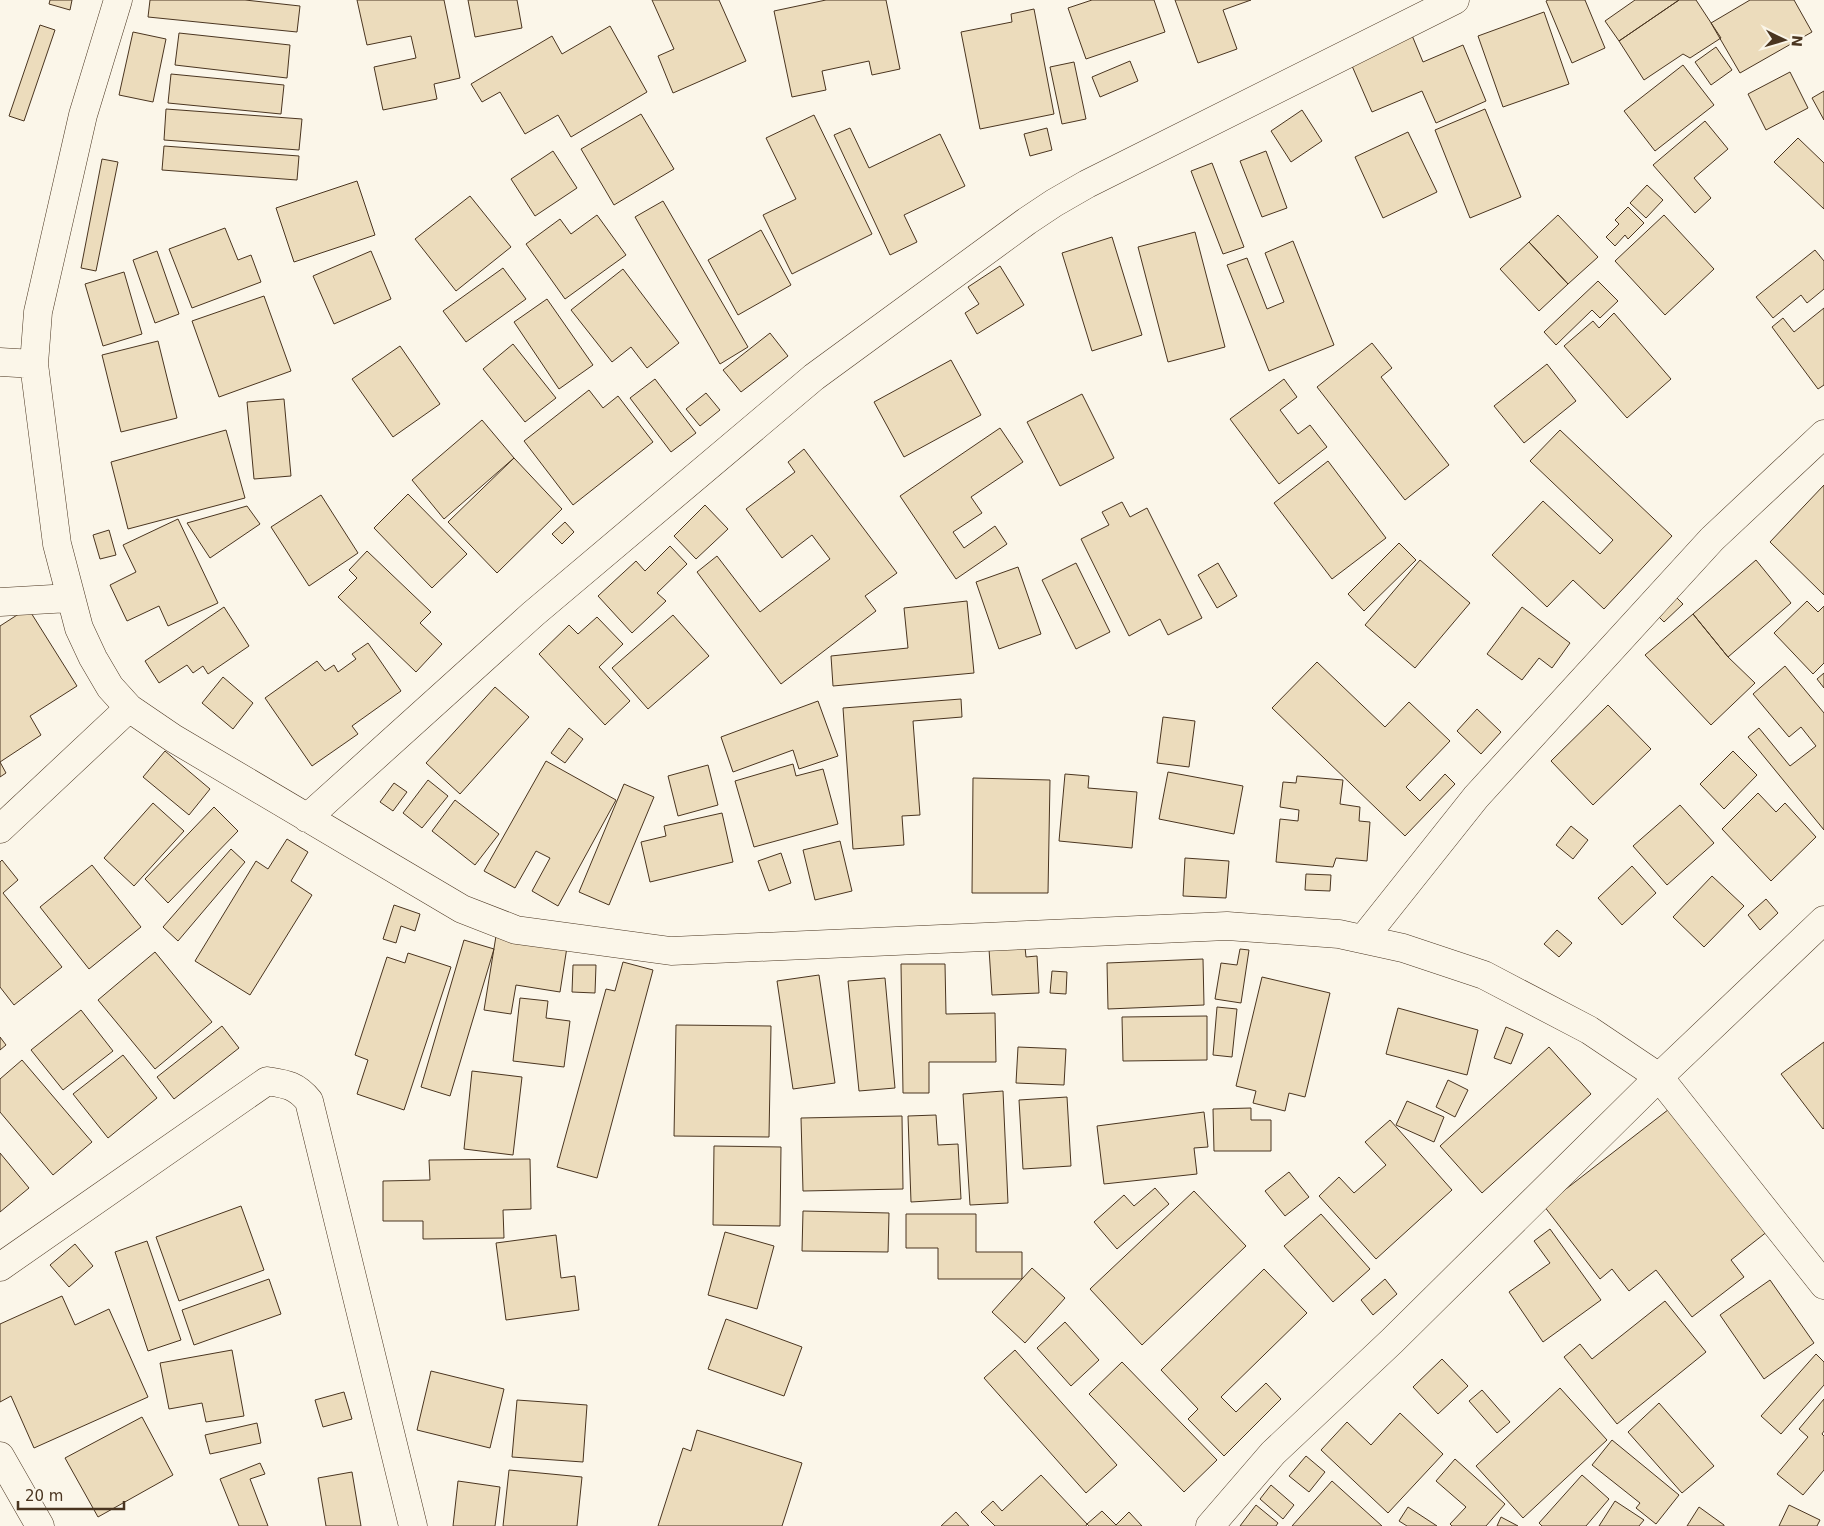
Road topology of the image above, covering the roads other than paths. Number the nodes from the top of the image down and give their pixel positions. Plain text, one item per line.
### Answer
1 (118, 0) edge
2 (1456, 0) edge
3 (0, 362) edge
4 (34, 364) junction
5 (1824, 434) edge
6 (70, 598) junction
7 (0, 602) edge
8 (129, 708) junction
9 (307, 818) junction
10 (0, 829) edge
11 (1824, 920) edge
12 (1363, 939) junction
13 (1659, 1078) junction
14 (0, 1267) edge
15 (1824, 1285) edge
16 (0, 1456) edge
17 (40, 1526) edge
18 (413, 1526) edge
19 (1210, 1526) edge

1 - 4 street
2 - 9 street
3 - 4 street
4 - 6 street
5 - 12 street
6 - 7 street
6 - 8 street
8 - 9 street
8 - 10 street
9 - 12 street
11 - 13 street
12 - 13 street
13 - 15 street
13 - 19 street
14 - 18 street
16 - 17 street

